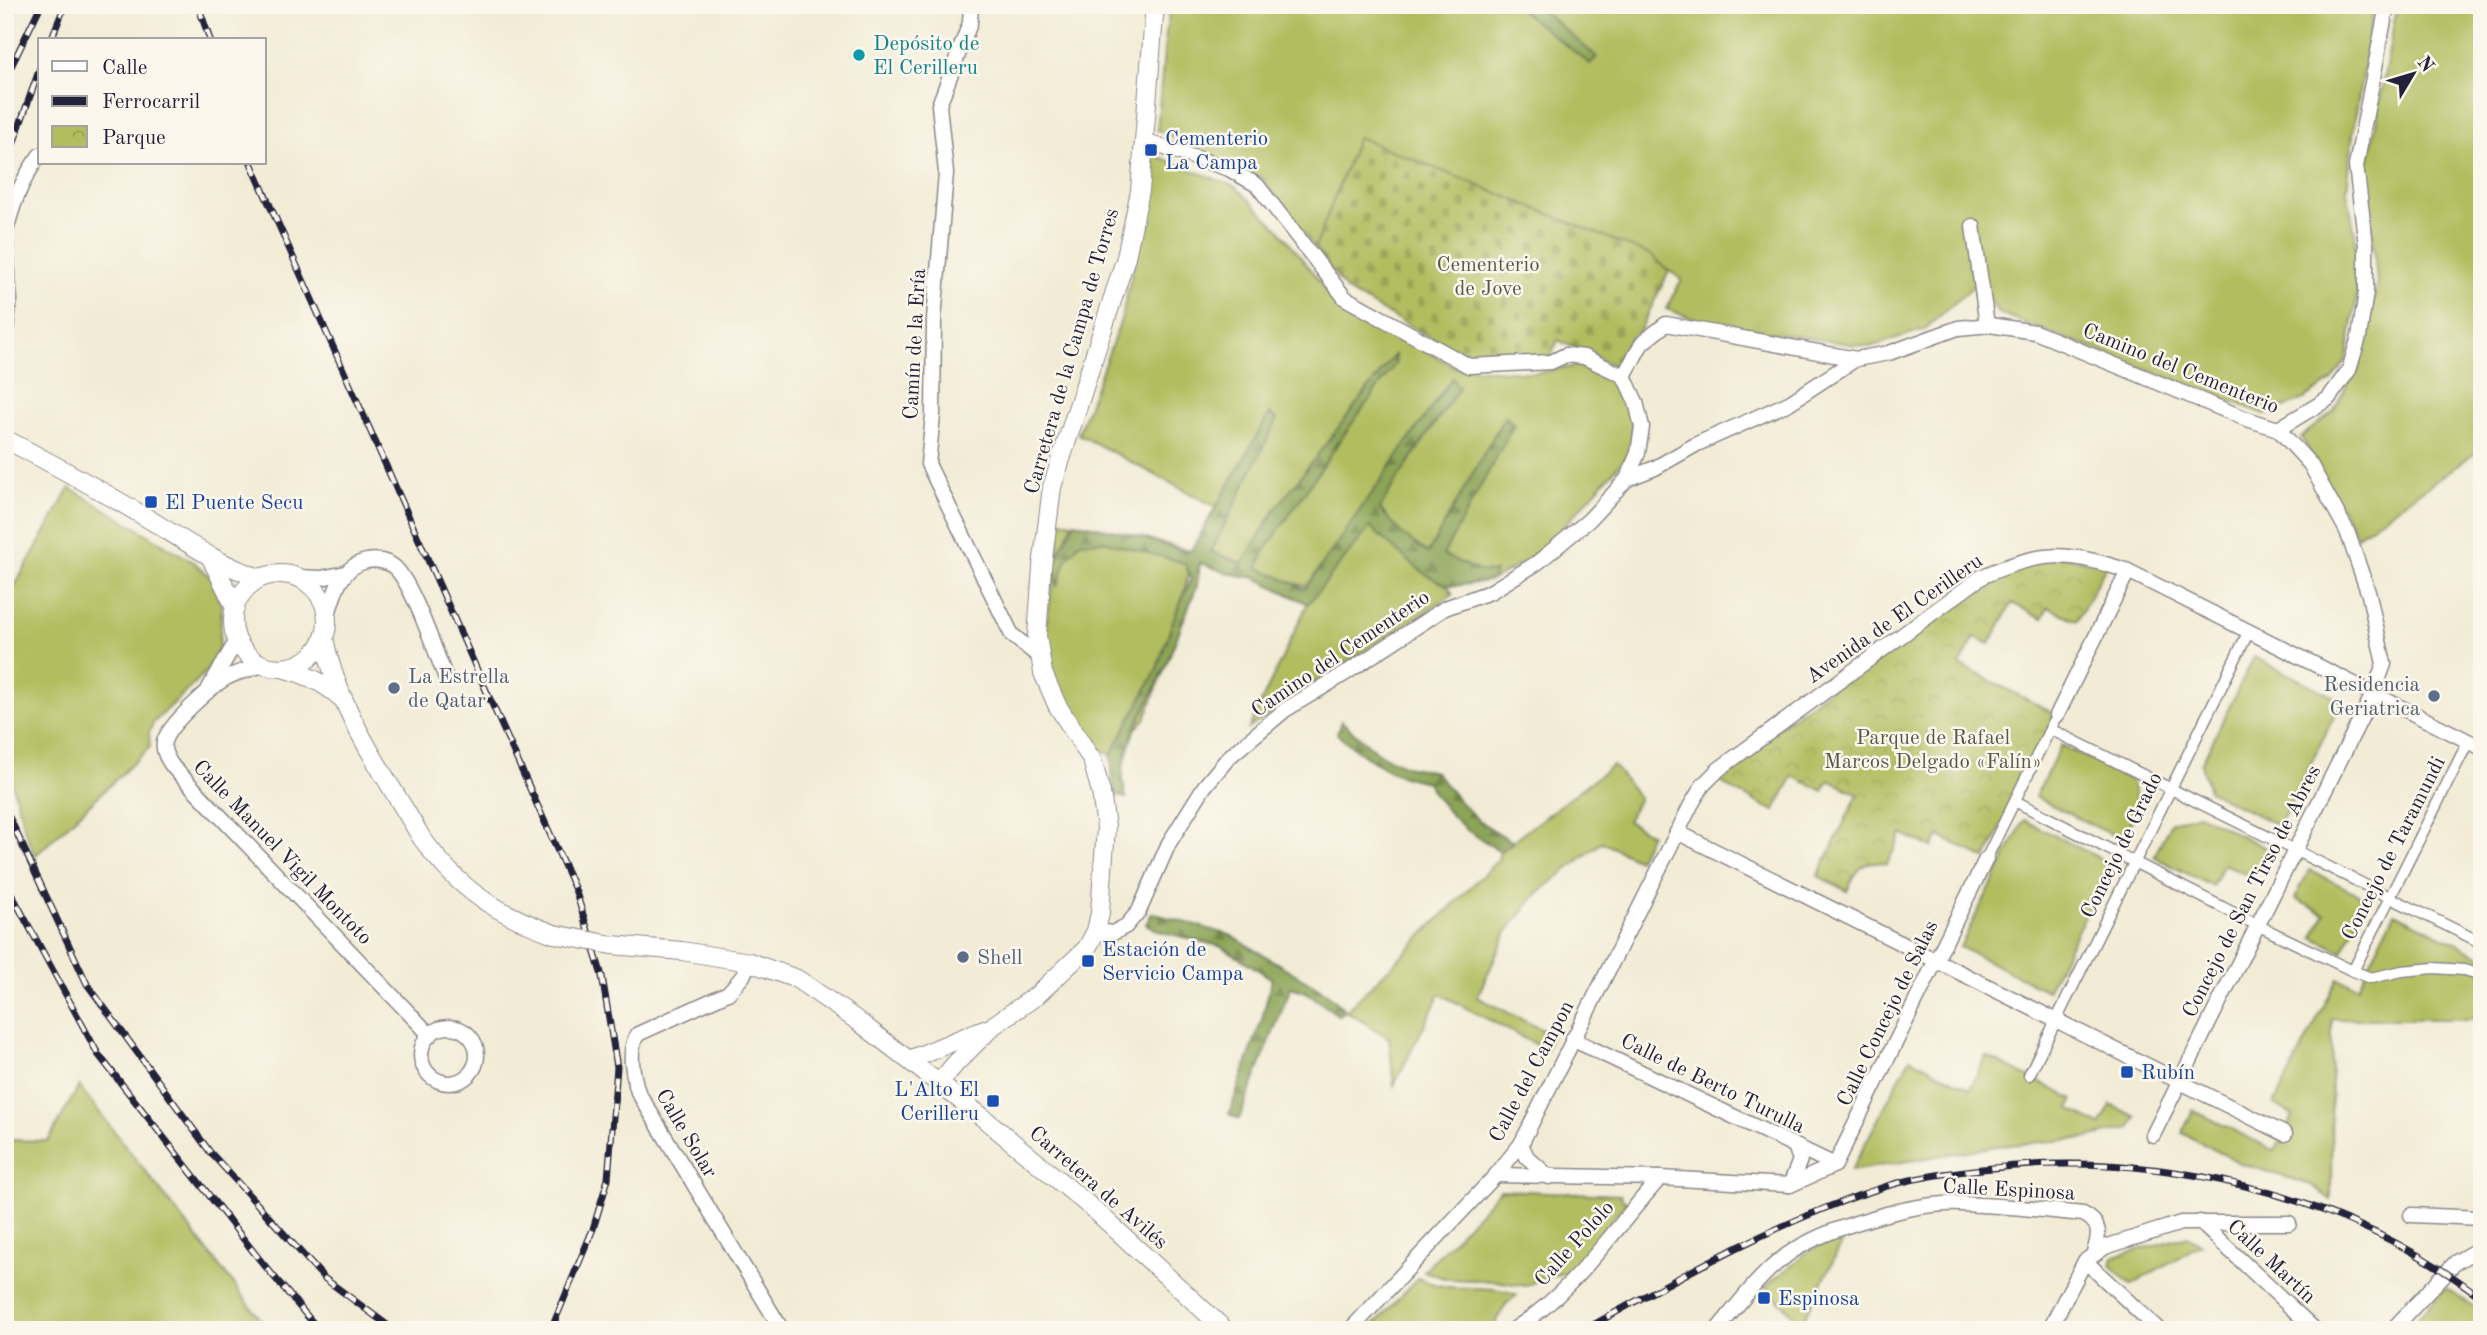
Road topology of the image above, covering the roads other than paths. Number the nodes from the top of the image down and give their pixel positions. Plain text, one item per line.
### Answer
1 (971, 5) edge
2 (1156, 5) edge
3 (2387, 5) edge
4 (1144, 141) junction
5 (38, 158) edge
6 (1973, 226) dead end
7 (5, 234) edge
8 (1987, 325) junction
9 (5, 337) edge
10 (1856, 359) junction
11 (1624, 376) junction
12 (2278, 429) junction
13 (5, 439) edge
14 (1627, 479) junction
15 (211, 558) junction
16 (2128, 571) junction
17 (346, 573) junction
18 (296, 577) junction
19 (260, 578) junction
20 (234, 605) junction
21 (327, 619) junction
22 (2248, 632) junction
23 (324, 638) junction
24 (237, 640) junction
25 (1041, 657) junction
26 (2384, 664) joint
27 (263, 665) junction
28 (281, 668) junction
29 (446, 678) dead end
30 (208, 691) junction
31 (2373, 694) junction
32 (342, 699) junction
33 (2057, 715) joint
34 (2050, 729) junction
35 (2475, 745) edge
36 (2171, 789) junction
37 (2015, 801) junction
38 (1677, 832) junction
39 (2295, 850) junction
40 (1986, 859) joint
41 (2135, 863) junction
42 (2390, 898) junction
43 (2258, 925) junction
44 (1096, 931) junction
45 (2481, 944) edge
46 (1936, 960) junction
47 (749, 962) junction
48 (2353, 971) junction
49 (2482, 975) edge
50 (2056, 1021) junction
51 (994, 1025) junction
52 (430, 1035) dead end
53 (1573, 1039) junction
54 (909, 1060) junction
55 (2029, 1075) dead end
56 (2179, 1082) junction
57 (939, 1083) junction
58 (2285, 1134) dead end
59 (2152, 1135) dead end
60 (1521, 1144) junction
61 (1795, 1146) junction
62 (1835, 1165) junction
63 (1496, 1175) junction
64 (1549, 1177) junction
65 (1660, 1178) junction
66 (1790, 1185) junction
67 (2411, 1215) dead end
68 (2482, 1218) edge
69 (2200, 1222) junction
70 (2289, 1223) dead end
71 (2482, 1247) edge
72 (2090, 1256) junction
73 (782, 1330) edge
74 (1225, 1330) edge
75 (1350, 1330) edge
76 (1513, 1330) edge
77 (1717, 1330) edge
78 (2049, 1330) edge
79 (2159, 1330) edge
80 (2315, 1330) edge
81 (2392, 1330) edge

1 - 25 street, Camín de la Ería
2 - 4 street, Carretera de la Campa de Torres
3 - 12 street
4 - 11 street
4 - 25 street, Carretera de la Campa de Torres
5 - 7 street
6 - 8 street
7 - 9 street
8 - 10 street, Camino del Cementerio
8 - 12 street, Camino del Cementerio
10 - 11 street, Camino del Cementerio
10 - 14 street, Camino del Cementerio
11 - 14 street, Camino del Cementerio
12 - 26 street, Camino del Cementerio
13 - 15 street
14 - 44 street, Camino del Cementerio
15 - 19 street
15 - 20 street
16 - 22 street, Avenida de El Cerilleru
16 - 33 street, Calle Concejo de Salas
16 - 38 street, Avenida de El Cerilleru
17 - 18 street
17 - 21 street
17 - 29 street
18 - 19 street
18 - 21 street
19 - 20 street
20 - 24 street
21 - 23 street
22 - 31 street, Avenida de El Cerilleru
22 - 36 street, Concejo de Grado
23 - 28 street
23 - 32 street
24 - 27 street
24 - 30 street, Calle Manuel Vigil Montoto
25 - 44 street, Carretera de la Campa de Torres
26 - 31 street, Concejo de San Tirso de Abres
27 - 28 street
27 - 30 street, Calle Manuel Vigil Montoto
28 - 32 street
30 - 52 street, Calle Manuel Vigil Montoto
31 - 35 street, Avenida de El Cerilleru
31 - 39 street, Concejo de San Tirso de Abres
32 - 47 street, Carretera de Avilés, bridge
33 - 34 street, Calle Concejo de Salas
34 - 36 street
34 - 37 street, Calle Concejo de Salas
35 - 42 street, Concejo de Taramundi
36 - 39 street
36 - 41 street, Concejo de Grado
37 - 40 street, Calle Concejo de Salas
37 - 41 street
38 - 46 street
38 - 53 street, Calle del Campon
39 - 42 street
39 - 43 street, Concejo de San Tirso de Abres
40 - 46 street, Calle Concejo de Salas
41 - 43 street
41 - 50 street, Concejo de Grado
42 - 45 street
42 - 48 street, Concejo de Taramundi
43 - 48 street
43 - 56 street, Concejo de San Tirso de Abres
44 - 51 street, Carretera de la Campa de Torres
46 - 50 street
46 - 62 street, Calle Concejo de Salas
47 - 54 street, Carretera de Avilés
47 - 73 street, Calle Solar
48 - 49 street
50 - 55 street, Concejo de Grado
50 - 56 street
51 - 54 street, Carretera de la Campa de Torres
51 - 57 street, Carretera de la Campa de Torres
53 - 60 street, Calle del Campon
53 - 61 street, Calle de Berto Turulla
54 - 57 street, Carretera de Avilés
56 - 58 street
56 - 59 street, Concejo de San Tirso de Abres
57 - 74 street, Carretera de Avilés
60 - 63 street, Calle del Campon
60 - 64 street
61 - 62 street, Calle de Berto Turulla
61 - 66 street
62 - 66 street
63 - 64 street
63 - 75 street, Calle del Campon
64 - 65 street
65 - 66 street
65 - 76 street, Calle Pololo
67 - 68 street
69 - 70 street
69 - 72 street
69 - 80 street, Calle Martín
71 - 81 street
72 - 77 street, Calle Espinosa
72 - 78 street
72 - 79 street

